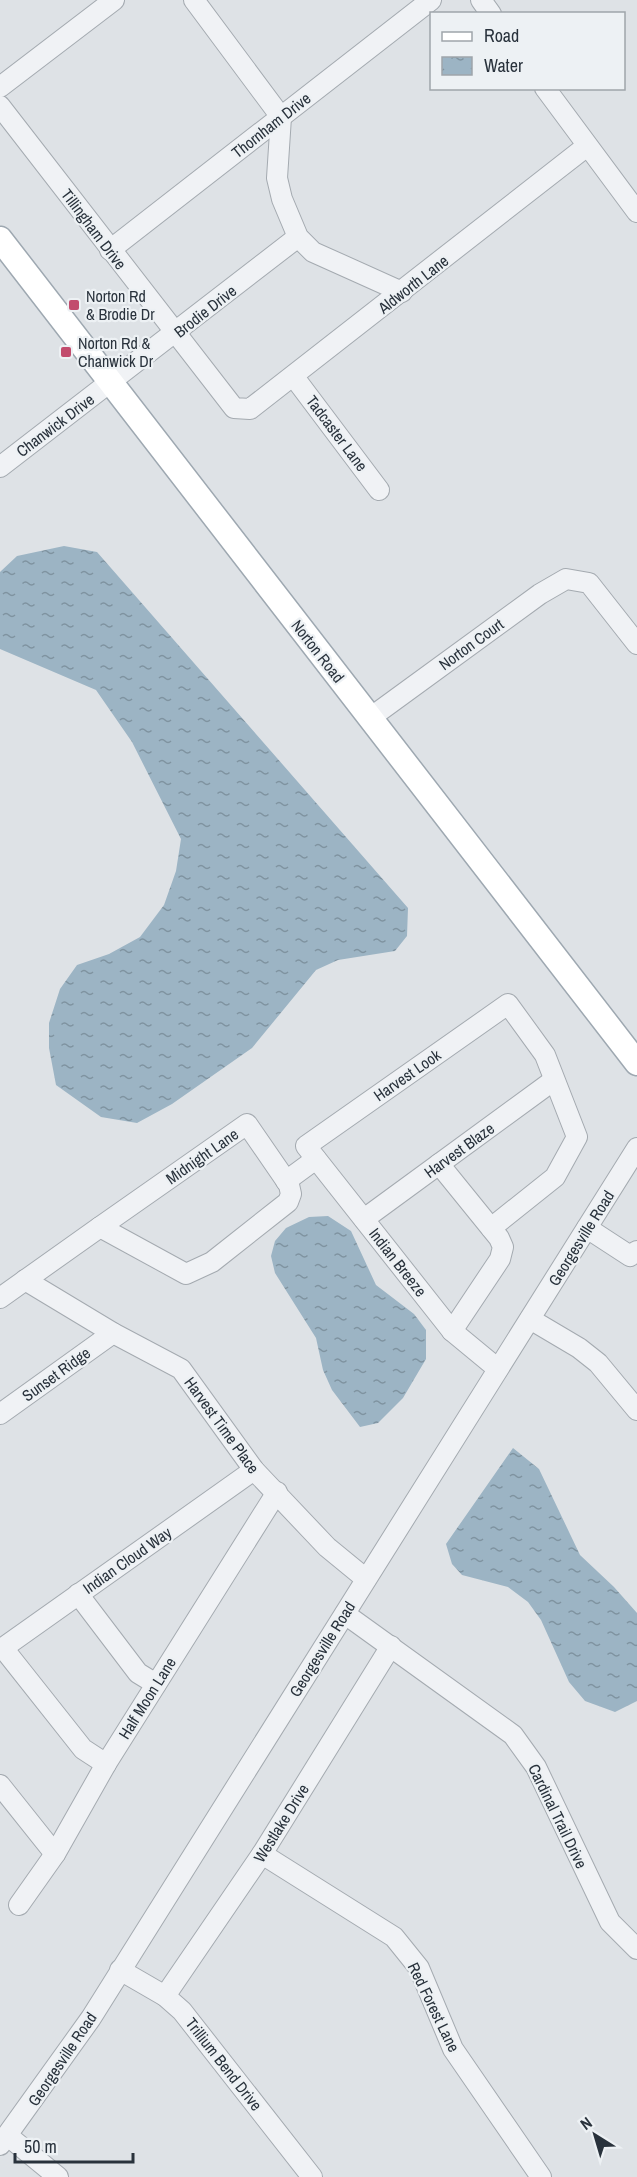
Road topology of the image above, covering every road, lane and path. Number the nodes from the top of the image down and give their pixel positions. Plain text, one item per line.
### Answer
1 (114, 0) edge
2 (194, 0) edge
3 (431, 0) edge
4 (0, 87) edge
5 (546, 90) edge
6 (0, 106) edge
7 (281, 117) junction
8 (587, 146) junction
9 (637, 212) edge
10 (298, 237) junction
11 (0, 239) edge
12 (110, 250) junction
13 (402, 292) junction
14 (175, 334) junction
15 (294, 376) junction
16 (111, 383) junction
17 (234, 408) joint
18 (0, 467) edge
19 (379, 490) dead end
20 (637, 644) edge
21 (370, 718) junction
22 (637, 1063) edge
23 (554, 1080) junction
24 (637, 1148) edge
25 (311, 1153) junction
26 (439, 1164) junction
27 (286, 1181) junction
28 (364, 1219) junction
29 (100, 1227) junction
30 (491, 1228) junction
31 (587, 1228) junction
32 (635, 1257) edge
33 (26, 1280) junction
34 (0, 1298) edge
35 (530, 1319) junction
36 (452, 1331) junction
37 (113, 1333) junction
38 (498, 1369) junction
39 (637, 1410) edge
40 (0, 1414) edge
41 (254, 1470) junction
42 (277, 1492) junction
43 (366, 1579) junction
44 (78, 1594) junction
45 (345, 1614) junction
46 (391, 1646) junction
47 (2, 1649) edge
48 (156, 1684) junction
49 (106, 1764) junction
50 (0, 1785) edge
51 (55, 1854) junction
52 (262, 1854) junction
53 (19, 1905) dead end
54 (637, 1949) edge
55 (120, 1970) junction
56 (165, 1996) junction
57 (4, 2141) edge
58 (58, 2177) edge
59 (312, 2177) edge
60 (541, 2177) edge

1 - 4 street
2 - 7 street
3 - 7 street, Thornham Drive
5 - 8 street
6 - 12 street, Tillingham Drive
7 - 10 street
7 - 12 street, Thornham Drive
8 - 9 street
8 - 13 street, Aldworth Lane
10 - 13 street
10 - 14 street, Brodie Drive
11 - 16 main road, Norton Road
12 - 14 street, Tillingham Drive
13 - 15 street, Aldworth Lane
14 - 16 street, Brodie Drive
14 - 17 street, Tillingham Drive
15 - 17 street, Aldworth Lane
15 - 19 street, Tadcaster Lane
16 - 18 street, Chanwick Drive
16 - 21 main road, Norton Road
20 - 21 street, Norton Court
21 - 22 main road, Norton Road
23 - 25 street, Harvest Look
23 - 26 street, Harvest Blaze
23 - 30 street
24 - 31 street, Georgesville Road
25 - 27 street
25 - 28 street, Indian Breeze
26 - 28 street, Harvest Blaze
26 - 30 street
27 - 29 street
27 - 29 street, Midnight Lane
28 - 36 street, Indian Breeze
29 - 33 street, Midnight Lane
30 - 36 street
31 - 32 street
31 - 35 street, Georgesville Road
33 - 34 street, Midnight Lane
33 - 37 street, Harvest Time Place
35 - 38 street, Georgesville Road
35 - 39 street
36 - 38 street, Indian Breeze
37 - 40 street, Sunset Ridge
37 - 41 street, Harvest Time Place
38 - 43 street, Georgesville Road
41 - 42 street, Harvest Time Place
41 - 44 street, Indian Cloud Way
42 - 43 street, Harvest Time Place
42 - 48 street, Half Moon Lane
43 - 45 street, Georgesville Road
44 - 47 street, Indian Cloud Way
44 - 48 street
45 - 46 street, Cardinal Trail Drive
45 - 55 street, Georgesville Road
46 - 52 street, Westlake Drive
46 - 54 street, Cardinal Trail Drive
47 - 49 street
48 - 49 street, Half Moon Lane
49 - 51 street, Half Moon Lane
50 - 51 street
51 - 53 street, Half Moon Lane
52 - 56 street, Westlake Drive
52 - 60 street, Red Forest Lane
55 - 56 street, Trillium Bend Drive
55 - 57 street, Georgesville Road
56 - 59 street, Trillium Bend Drive
57 - 58 street

